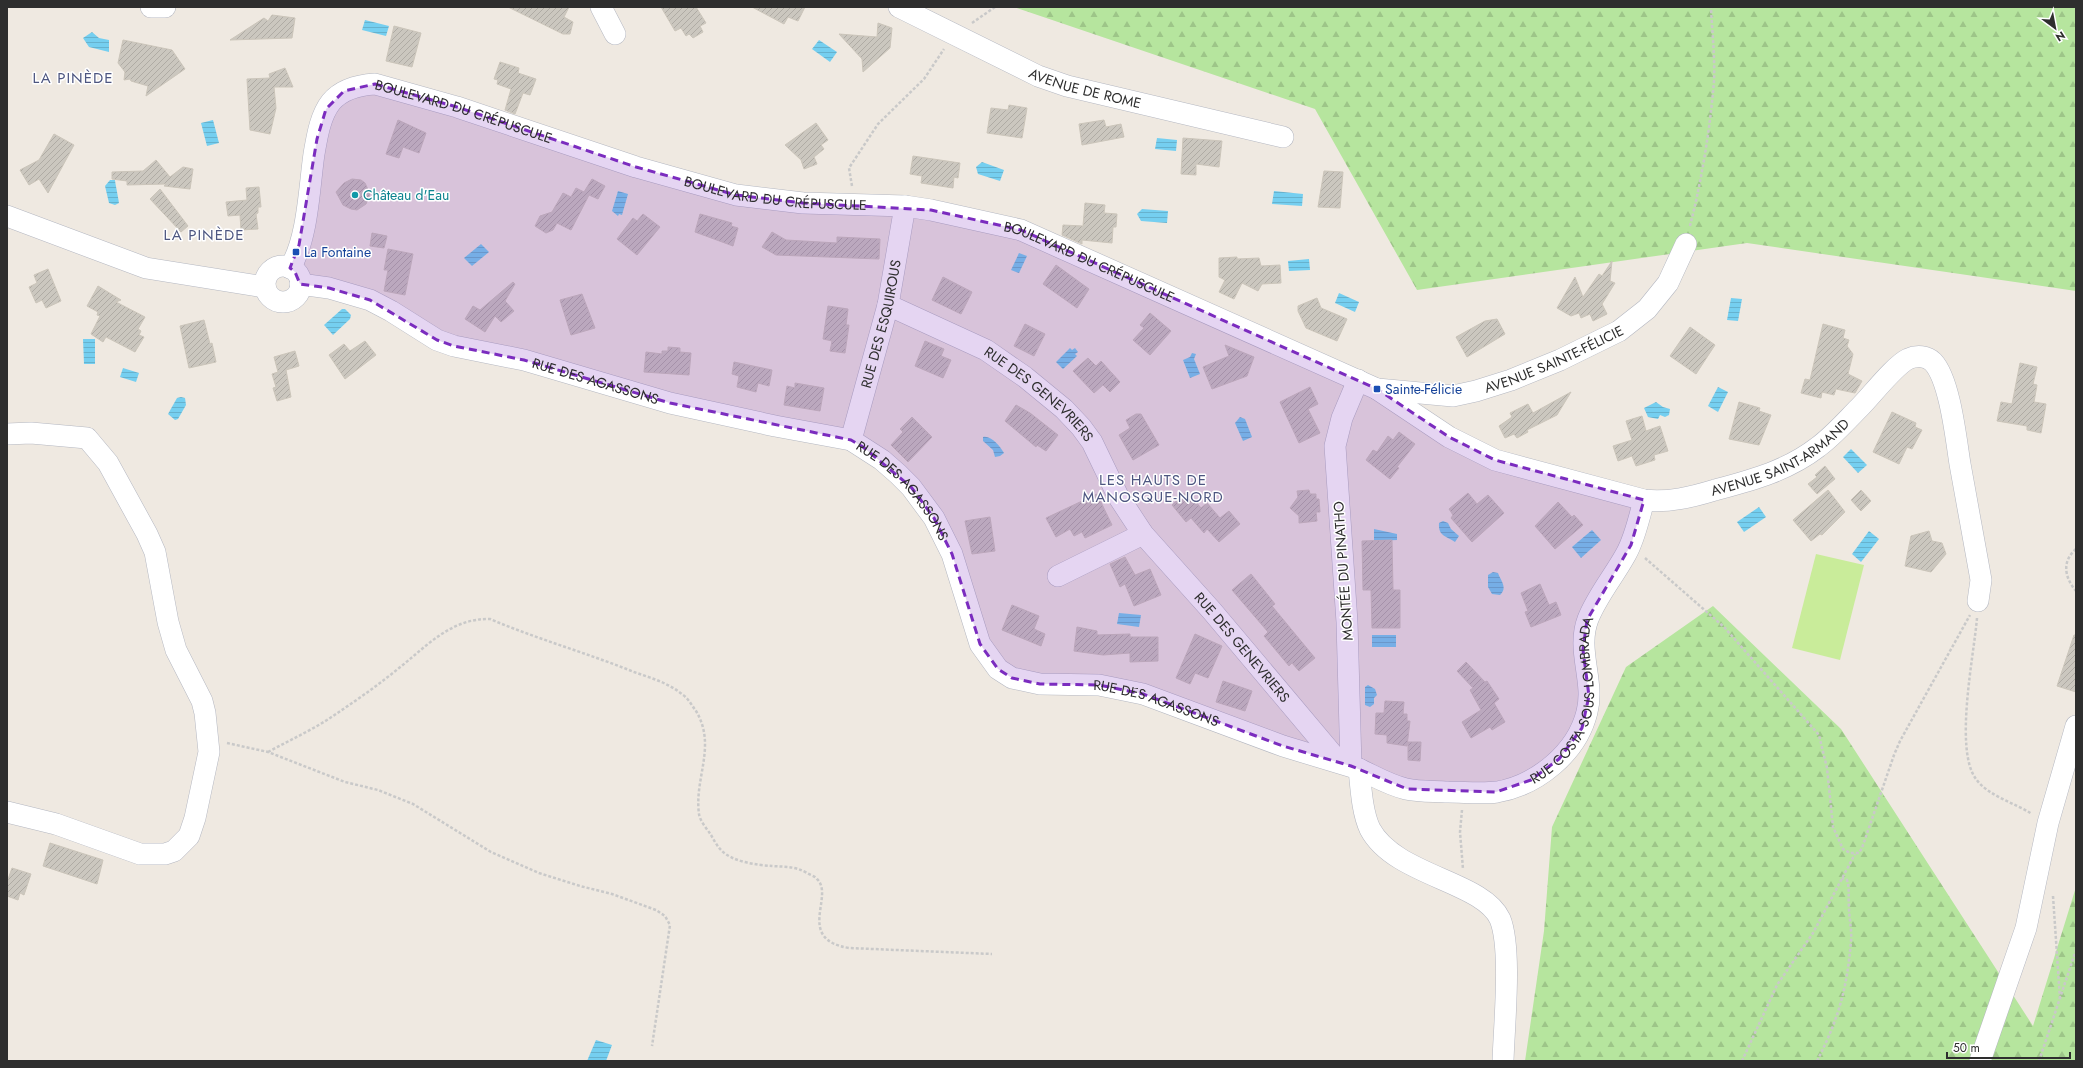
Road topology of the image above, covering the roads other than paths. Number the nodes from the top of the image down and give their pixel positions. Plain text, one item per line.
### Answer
1 (151, 7) edge
2 (165, 7) edge
3 (601, 7) edge
4 (899, 7) edge
5 (615, 34) dead end
6 (1283, 137) dead end
7 (905, 206) junction
8 (7, 216) edge
9 (1686, 244) road end
10 (295, 276) junction
11 (265, 287) junction
12 (888, 305) junction
13 (1358, 380) junction
14 (1377, 388) junction
15 (7, 434) edge
16 (851, 440) junction
17 (1644, 500) junction
18 (1143, 534) junction
19 (1058, 576) dead end
20 (1978, 601) road end
21 (2076, 726) edge
22 (1350, 766) junction
23 (7, 812) edge
24 (1503, 1061) edge
25 (1980, 1061) edge

1 - 2 street
3 - 5 street
4 - 6 street, AVENUE DE ROME
7 - 10 street, BOULEVARD DU CRÉPUSCULE
7 - 12 street, RUE DES ESQUIROUS
7 - 13 street, BOULEVARD DU CRÉPUSCULE
8 - 11 street
9 - 14 street, AVENUE SAINTE-FÉLICIE
10 - 11 street
10 - 11 street
10 - 16 street, RUE DES AGASSONS
12 - 16 street, RUE DES ESQUIROUS
12 - 18 street, RUE DES GENEVRIERS
13 - 14 street, BOULEVARD DU CRÉPUSCULE
13 - 22 street, MONTÉE DU PINATHO
14 - 17 street, AVENUE SAINT-ARMAND
15 - 23 street
16 - 22 street, RUE DES AGASSONS
17 - 20 street, AVENUE SAINT-ARMAND
17 - 22 street, RUE COSTA SOUS LOMBRADA
18 - 19 street
18 - 22 street, RUE DES GENEVRIERS
21 - 25 street
22 - 24 street, MONTÉE DU PINATHO

